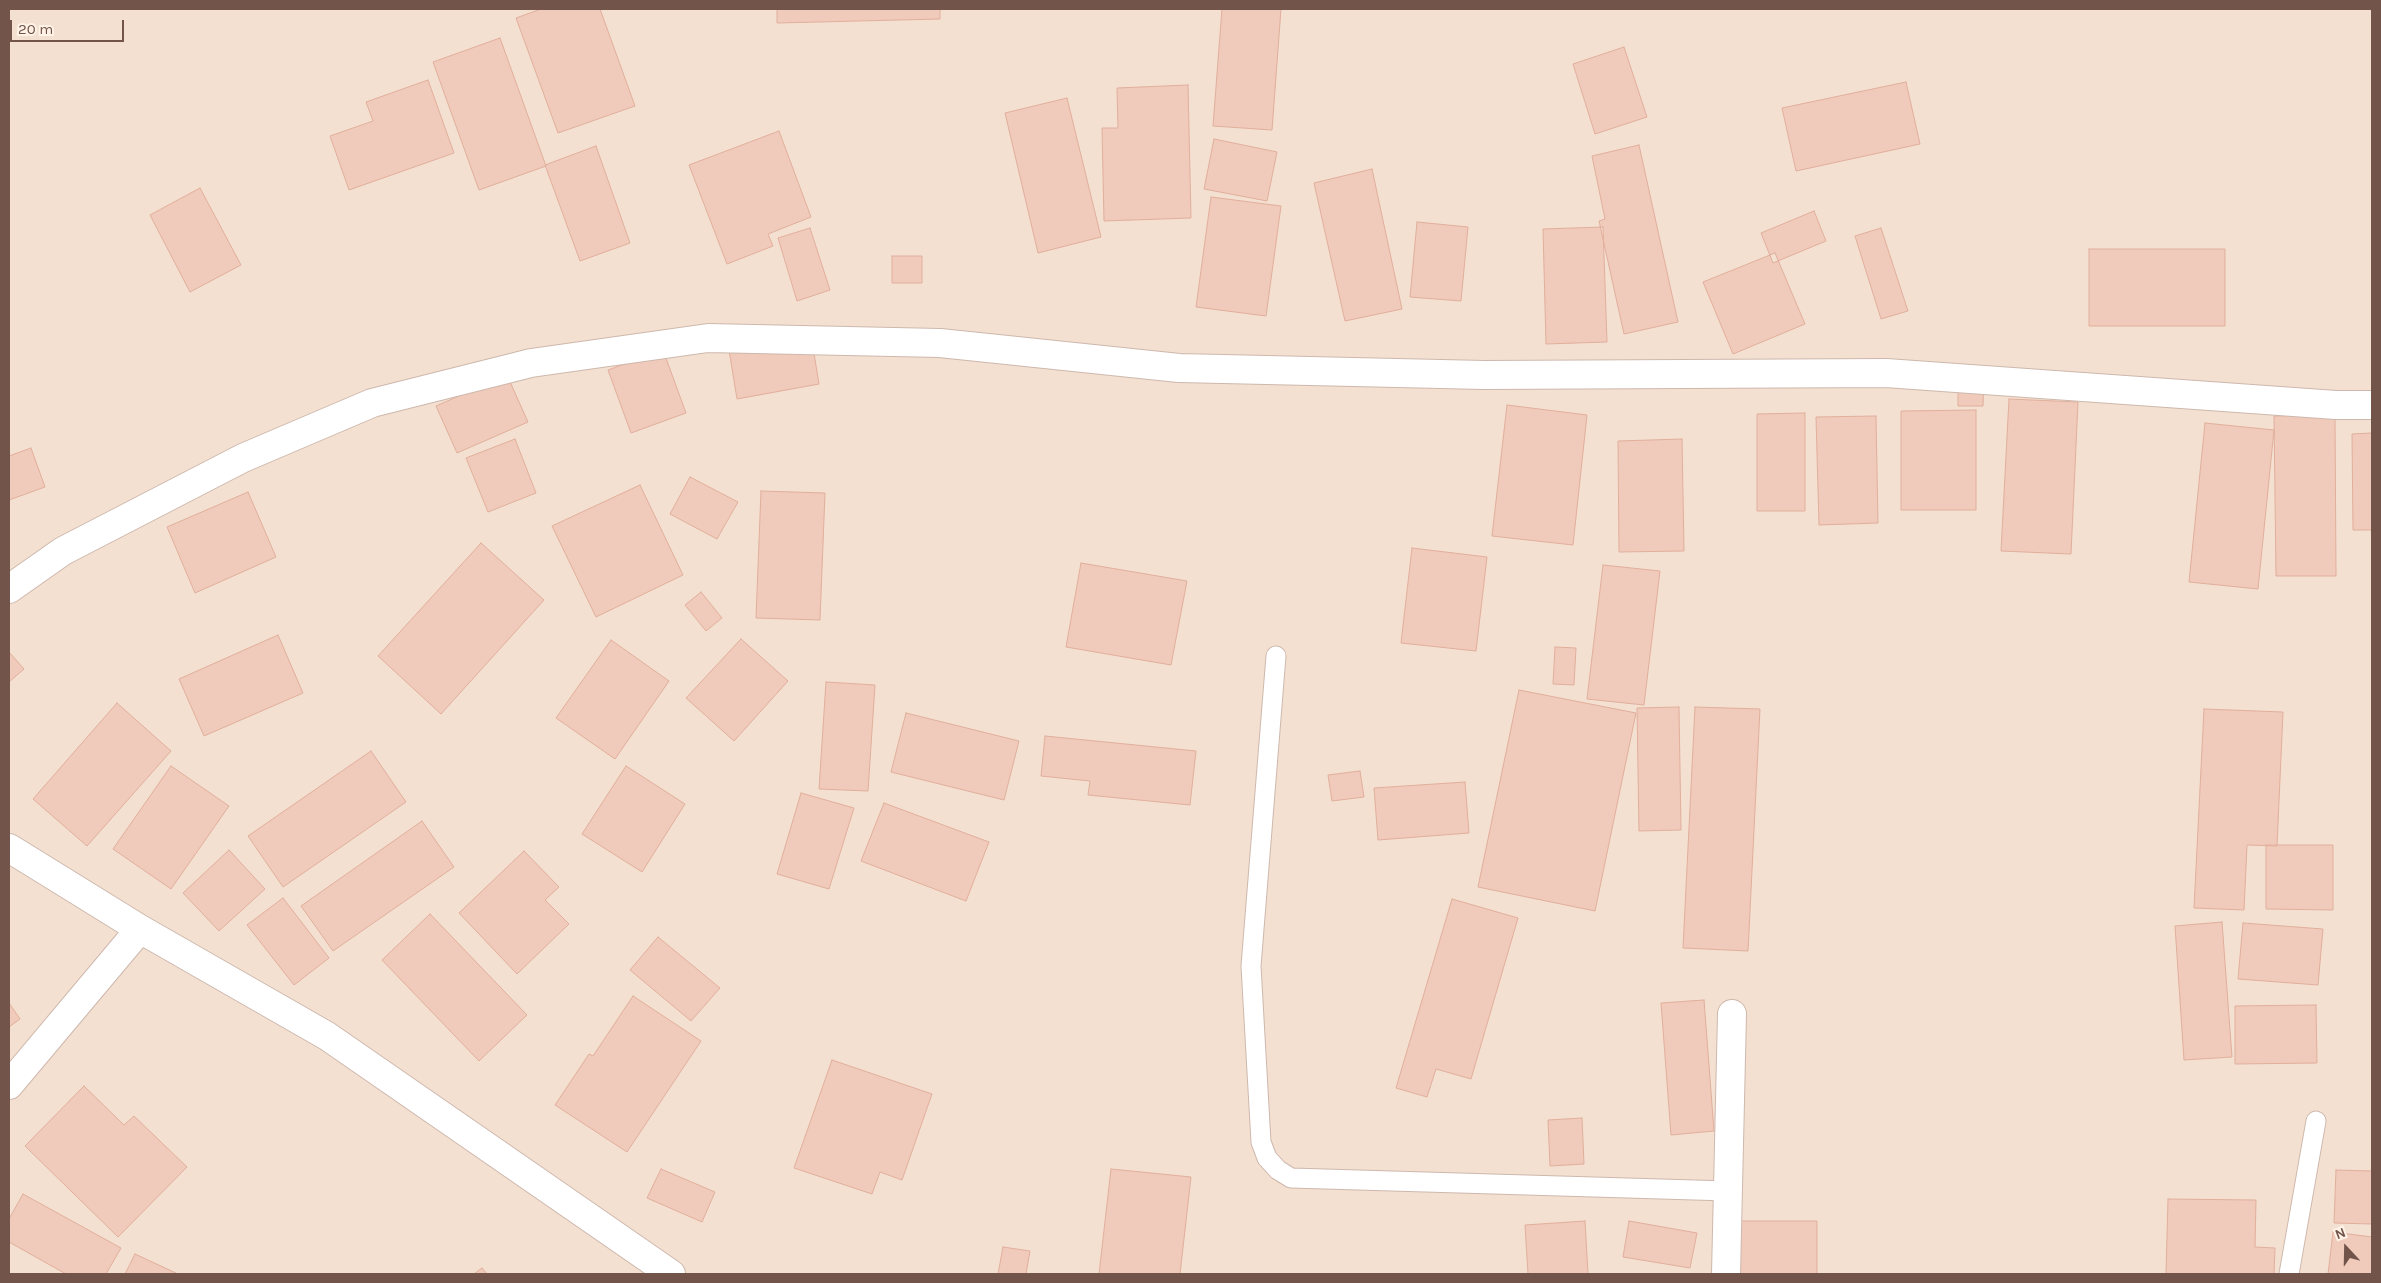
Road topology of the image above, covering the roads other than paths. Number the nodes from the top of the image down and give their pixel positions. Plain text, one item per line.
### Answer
1 (2372, 405) edge
2 (9, 589) edge
3 (1276, 656) dead end
4 (9, 848) edge
5 (140, 929) junction
6 (1732, 1014) dead end
7 (9, 1085) edge
8 (2316, 1121) dead end
9 (1728, 1191) junction
10 (671, 1274) edge
11 (1726, 1274) edge
12 (2289, 1274) edge

1 - 2 street
3 - 9 lane
4 - 5 street
5 - 7 street
5 - 10 street
6 - 9 street
8 - 12 lane
9 - 11 street

